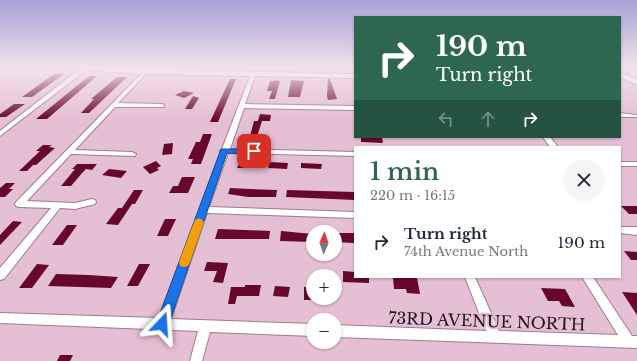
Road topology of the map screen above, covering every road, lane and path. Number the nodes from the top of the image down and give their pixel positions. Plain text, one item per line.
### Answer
1 (63, 85) edge
2 (133, 85) edge
3 (249, 85) edge
4 (114, 105) junction
5 (162, 106) dead end
6 (242, 106) junction
7 (354, 108) edge
8 (621, 115) edge
9 (635, 116) dead end
10 (0, 134) edge
11 (547, 138) edge
12 (553, 146) edge
13 (224, 151) junction
14 (69, 152) junction
15 (132, 154) dead end
16 (354, 154) edge
17 (621, 164) edge
18 (637, 164) edge
19 (92, 202) dead end
20 (58, 206) junction
21 (203, 210) junction
22 (354, 215) edge
23 (621, 229) edge
24 (637, 231) edge
25 (0, 276) edge
26 (470, 278) edge
27 (588, 278) edge
28 (0, 318) edge
29 (162, 324) junction
30 (206, 325) junction
31 (306, 330) edge
32 (342, 331) edge
33 (495, 337) junction
34 (633, 342) edge
35 (196, 361) edge

1 - 10 street
2 - 4 street
3 - 6 street
4 - 5 street
4 - 14 street
6 - 7 street
6 - 13 street
8 - 9 street
11 - 12 street
13 - 16 street
13 - 21 street
14 - 15 street
14 - 20 street
17 - 18 street
19 - 20 street
20 - 25 street
21 - 22 street
21 - 29 street
23 - 24 street
26 - 33 street
27 - 34 street
28 - 29 street
29 - 30 street
30 - 31 street
30 - 35 street
32 - 33 street, 73RD AVENUE NORTH
33 - 34 street, 73RD AVENUE NORTH

